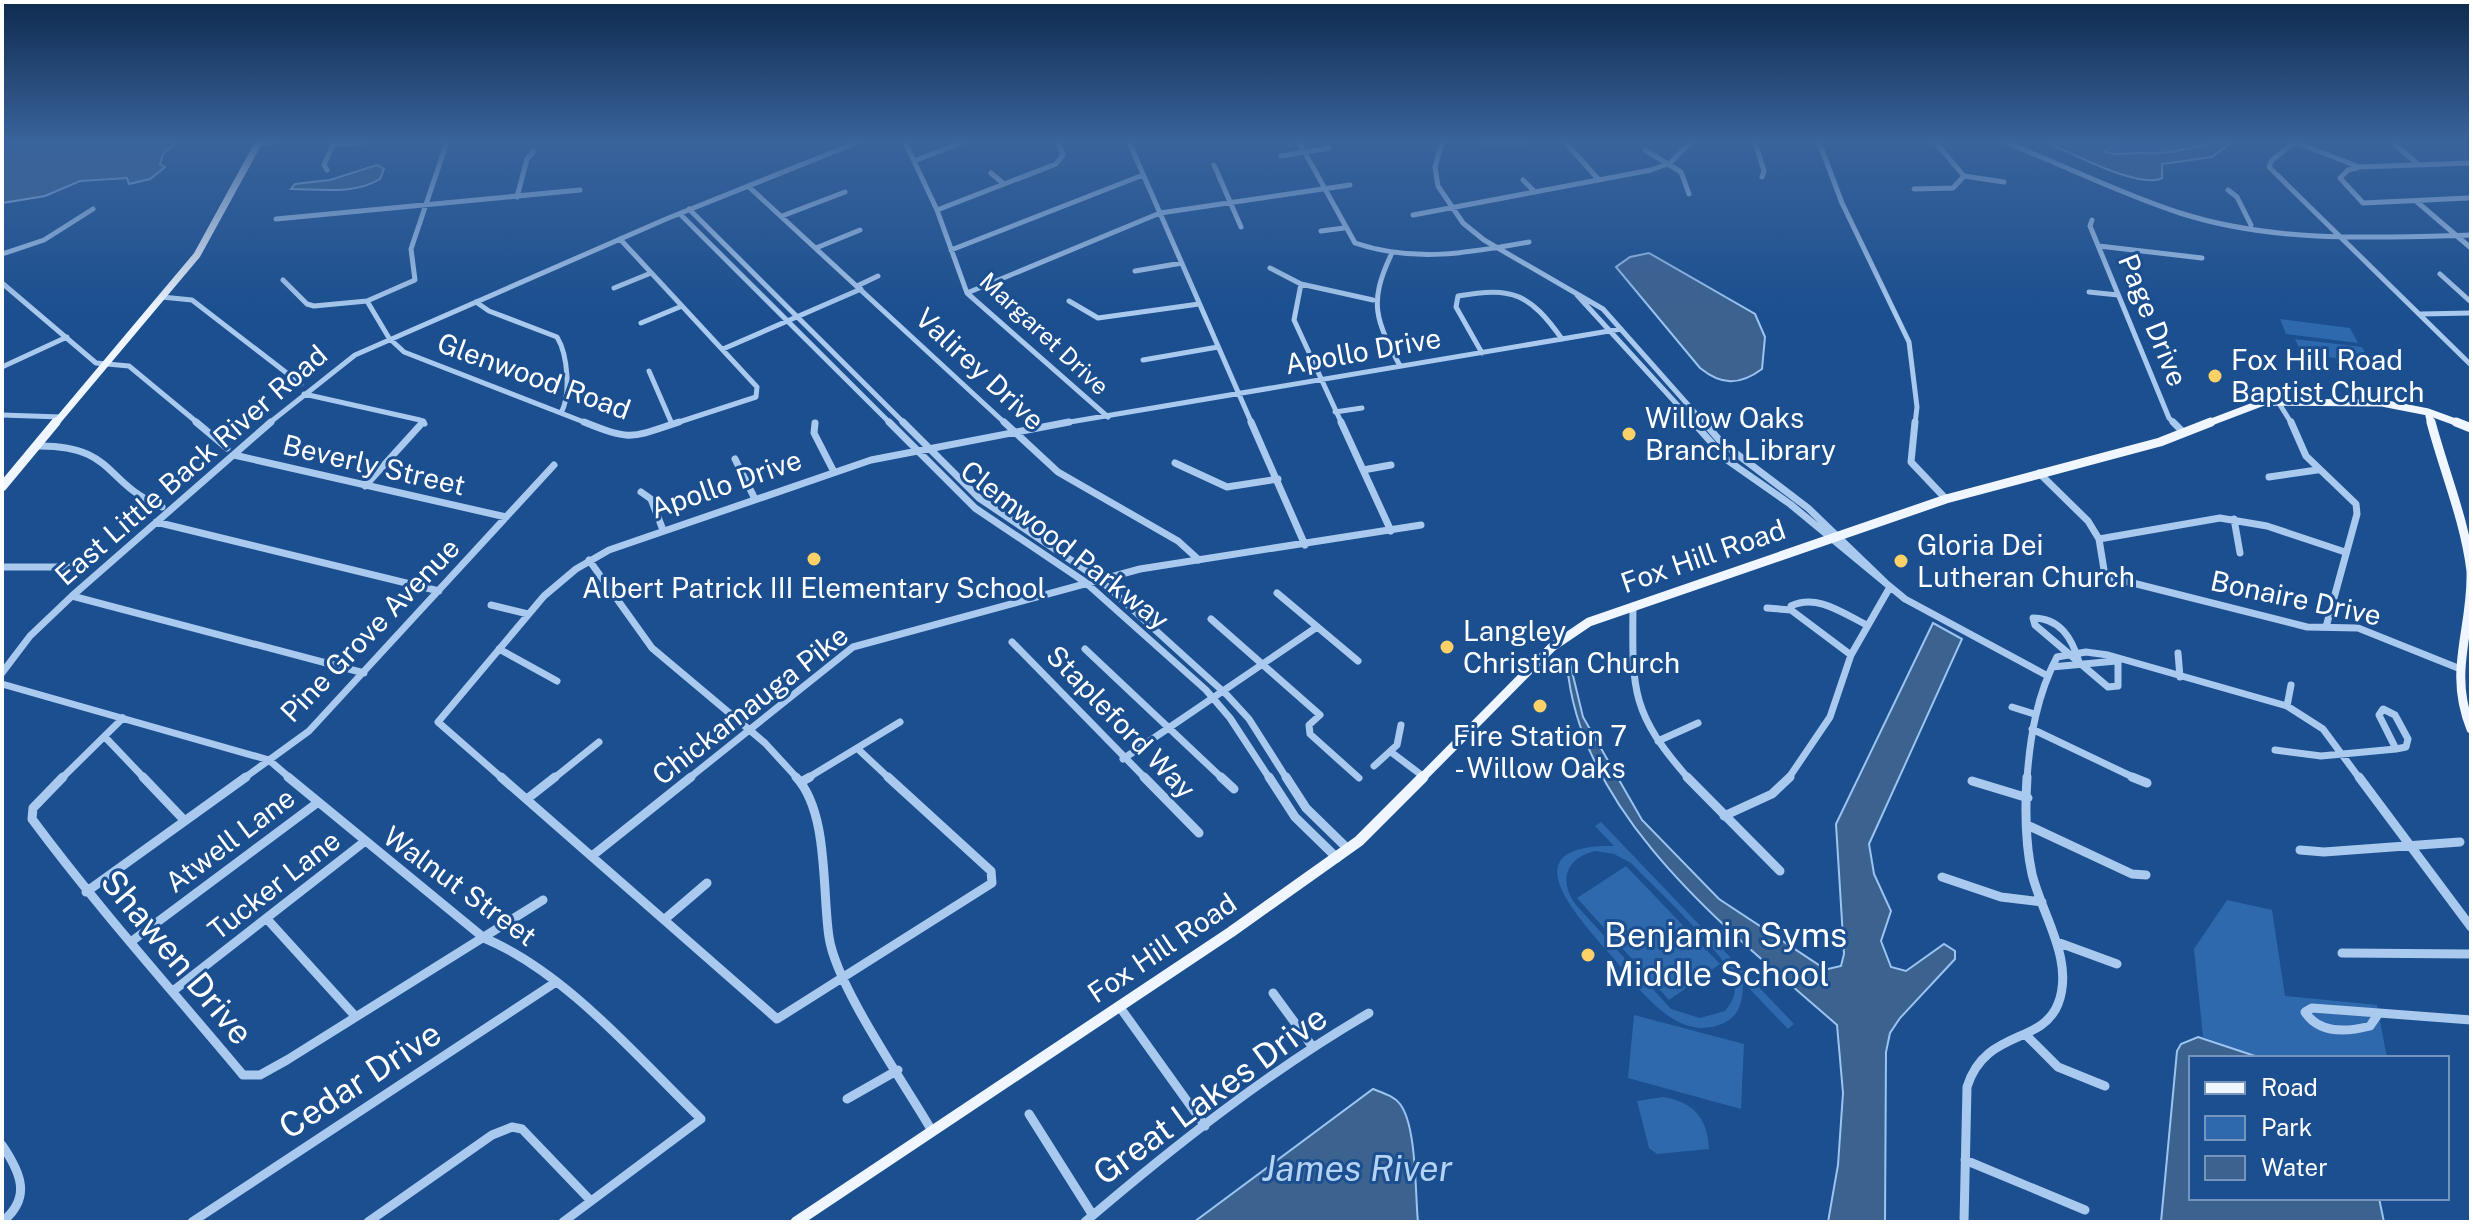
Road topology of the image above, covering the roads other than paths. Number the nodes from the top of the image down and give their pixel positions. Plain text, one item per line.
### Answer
1 (227, 199) edge
2 (426, 199) edge
3 (495, 199) edge
4 (714, 199) edge
5 (763, 199) edge
6 (826, 199) edge
7 (932, 199) edge
8 (965, 199) edge
9 (1081, 199) edge
10 (1154, 199) edge
11 (1245, 199) edge
12 (1329, 199) edge
13 (1445, 199) edge
14 (1498, 199) edge
15 (1841, 199) edge
16 (2146, 199) edge
17 (2238, 199) edge
18 (2302, 199) edge
19 (2359, 199) edge
20 (2449, 199) edge
21 (1230, 201) junction
22 (2416, 201) junction
23 (424, 206) junction
24 (1451, 208) junction
25 (93, 209) dead end
26 (689, 209) junction
27 (937, 210) junction
28 (1160, 213) junction
29 (680, 214) junction
30 (1413, 215) dead end
31 (782, 216) junction
32 (276, 219) dead end
33 (2092, 220) dead end
34 (2251, 225) junction
35 (1241, 227) dead end
36 (1344, 228) junction
37 (860, 230) dead end
38 (1321, 231) dead end
39 (2457, 235) junction
40 (2471, 235) edge
41 (620, 239) junction
42 (2343, 240) junction
43 (1529, 242) dead end
44 (2099, 246) junction
45 (1498, 247) junction
46 (816, 248) junction
47 (2471, 248) edge
48 (951, 250) junction
49 (2, 254) edge
50 (1391, 255) junction
51 (2202, 258) dead end
52 (1182, 263) junction
53 (1270, 268) dead end
54 (1135, 271) dead end
55 (651, 273) junction
56 (2440, 274) dead end
57 (878, 276) dead end
58 (283, 280) dead end
59 (2, 283) edge
60 (1301, 284) junction
61 (614, 288) dead end
62 (859, 288) junction
63 (1569, 288) junction
64 (2089, 292) dead end
65 (967, 293) junction
66 (2118, 295) junction
67 (162, 297) junction
68 (1373, 300) junction
69 (367, 301) junction
70 (1069, 301) dead end
71 (476, 302) junction
72 (2471, 302) edge
73 (1199, 304) junction
74 (682, 306) junction
75 (2471, 313) edge
76 (2421, 314) junction
77 (799, 317) junction
78 (789, 322) junction
79 (641, 323) dead end
80 (1621, 329) junction
81 (1611, 331) junction
82 (67, 337) junction
83 (389, 338) junction
84 (1562, 339) junction
85 (1218, 347) junction
86 (723, 349) junction
87 (1482, 353) junction
88 (1143, 360) dead end
89 (105, 364) junction
90 (2471, 365) edge
91 (1400, 366) junction
92 (2, 367) edge
93 (649, 371) dead end
94 (1320, 380) junction
95 (301, 384) dead end
96 (304, 394) junction
97 (1240, 394) junction
98 (2277, 400) junction
99 (1362, 408) dead end
100 (1335, 412) junction
101 (2428, 412) junction
102 (561, 413) junction
103 (2, 415) edge
104 (61, 417) junction
105 (1108, 417) junction
106 (815, 423) dead end
107 (672, 425) junction
108 (2471, 428) edge
109 (1014, 432) junction
110 (2183, 432) junction
111 (37, 446) junction
112 (930, 446) junction
113 (227, 448) dead end
114 (916, 449) junction
115 (234, 455) junction
116 (735, 459) dead end
117 (1175, 463) dead end
118 (554, 465) dead end
119 (1391, 465) dead end
120 (833, 470) junction
121 (1363, 470) junction
122 (2317, 470) junction
123 (2039, 473) junction
124 (2269, 477) dead end
125 (1278, 479) junction
126 (365, 486) junction
127 (2, 487) edge
128 (641, 492) dead end
129 (754, 497) junction
130 (1946, 499) junction
131 (162, 507) dead end
132 (506, 517) junction
133 (2234, 519) junction
134 (156, 522) junction
135 (1421, 525) dead end
136 (663, 530) junction
137 (1391, 531) junction
138 (1834, 536) junction
139 (2099, 539) junction
140 (1305, 545) junction
141 (2345, 552) junction
142 (2240, 553) dead end
143 (589, 560) junction
144 (1199, 560) junction
145 (2, 567) edge
146 (84, 567) dead end
147 (1099, 579) junction
148 (1085, 582) junction
149 (1890, 587) junction
150 (439, 591) junction
151 (1277, 593) dead end
152 (72, 596) junction
153 (491, 605) dead end
154 (1633, 606) junction
155 (1767, 608) dead end
156 (1791, 610) junction
157 (528, 614) junction
158 (1211, 619) dead end
159 (1867, 625) junction
160 (1317, 627) junction
161 (2326, 627) junction
162 (1012, 642) dead end
163 (499, 649) junction
164 (1085, 649) dead end
165 (2073, 653) junction
166 (2178, 653) dead end
167 (1851, 655) junction
168 (2118, 660) junction
169 (1358, 661) dead end
170 (2079, 662) junction
171 (1261, 664) junction
172 (2458, 668) junction
173 (2, 673) edge
174 (364, 673) junction
175 (2047, 674) junction
176 (2180, 677) junction
177 (557, 681) dead end
178 (2, 684) edge
179 (2291, 685) dead end
180 (1222, 690) junction
181 (1212, 697) junction
182 (2287, 706) junction
183 (2012, 707) dead end
184 (2034, 714) junction
185 (123, 718) junction
186 (900, 722) dead end
187 (1698, 723) dead end
188 (1401, 725) dead end
189 (1169, 727) junction
190 (2032, 729) junction
191 (2471, 729) edge
192 (749, 730) junction
193 (105, 737) junction
194 (1658, 741) junction
195 (599, 742) dead end
196 (859, 750) junction
197 (2275, 750) dead end
198 (2396, 750) junction
199 (1391, 752) junction
200 (2341, 753) junction
201 (1123, 759) junction
202 (269, 760) junction
203 (1374, 766) dead end
204 (1425, 777) junction
205 (1359, 778) dead end
206 (1972, 781) dead end
207 (801, 782) junction
208 (2147, 783) dead end
209 (1234, 789) dead end
210 (2028, 798) junction
211 (527, 799) junction
212 (317, 803) junction
213 (1724, 816) junction
214 (185, 821) junction
215 (2027, 825) junction
216 (1199, 833) dead end
217 (364, 842) junction
218 (2460, 842) dead end
219 (2410, 845) junction
220 (1348, 849) junction
221 (2300, 850) dead end
222 (592, 856) junction
223 (1337, 858) junction
224 (1780, 871) dead end
225 (2146, 875) dead end
226 (1942, 877) dead end
227 (707, 883) dead end
228 (86, 892) junction
229 (543, 900) dead end
230 (2042, 902) junction
231 (267, 919) junction
232 (665, 919) junction
233 (2471, 927) edge
234 (484, 938) junction
235 (132, 941) junction
236 (2057, 942) junction
237 (2342, 953) dead end
238 (2471, 954) edge
239 (2117, 964) dead end
240 (842, 976) junction
241 (556, 982) junction
242 (173, 991) junction
243 (1273, 993) dead end
244 (1119, 1006) junction
245 (1369, 1013) dead end
246 (2379, 1013) junction
247 (356, 1017) junction
248 (2471, 1020) edge
249 (2025, 1034) junction
250 (1312, 1046) junction
251 (898, 1070) junction
252 (2105, 1086) dead end
253 (847, 1099) dead end
254 (1029, 1114) dead end
255 (1205, 1126) junction
256 (932, 1131) junction
257 (2, 1145) edge
258 (1965, 1160) junction
259 (591, 1201) junction
260 (2085, 1210) dead end
261 (1088, 1218) edge
262 (2, 1222) edge
263 (192, 1222) edge
264 (368, 1222) edge
265 (563, 1222) edge
266 (796, 1222) edge
267 (1964, 1222) edge

1 - 67 main road
2 - 23 street
3 - 23 street
4 - 26 street
5 - 31 street, Valirey Drive
6 - 31 street
7 - 27 street, Margaret Drive
8 - 27 street
9 - 48 street
10 - 28 street
11 - 21 street
12 - 36 street
13 - 24 street
14 - 24 street
15 - 130 street
16 - 34 street
17 - 34 street
18 - 42 street
19 - 22 street
20 - 22 street
21 - 28 street
21 - 35 street
22 - 39 street
23 - 32 street
23 - 69 street
24 - 30 street
24 - 45 street
25 - 49 street
26 - 29 street
26 - 77 street, Clemwood Parkway
27 - 48 street, Margaret Drive
28 - 52 street
28 - 65 street
29 - 41 street
29 - 78 street, Clemwood Parkway
31 - 46 street, Valirey Drive
33 - 44 street, Page Drive
34 - 42 street
36 - 38 street
36 - 50 street
37 - 46 street
39 - 40 street
39 - 42 street
39 - 47 street
41 - 55 street
41 - 71 street, East Little Back River Road
42 - 76 street
43 - 45 street
44 - 51 street
44 - 66 street, Page Drive
45 - 50 street
45 - 63 street
46 - 62 street, Valirey Drive
48 - 65 street, Margaret Drive
50 - 68 street
52 - 54 street
52 - 73 street
53 - 60 street
55 - 61 street
55 - 74 street
56 - 72 street
57 - 62 street
58 - 69 street
59 - 82 street
60 - 68 street
60 - 94 street
62 - 77 street
62 - 109 street, Valirey Drive
63 - 80 street
63 - 81 street
64 - 66 street
65 - 105 street, Margaret Drive
66 - 110 street, Page Drive
67 - 89 main road
67 - 95 street
68 - 91 street
69 - 83 street
70 - 73 street
71 - 83 street, East Little Back River Road
71 - 102 street
73 - 85 street
74 - 79 street
74 - 86 street
75 - 76 street
76 - 90 street
77 - 78 street
77 - 112 street, Clemwood Parkway
78 - 86 street
78 - 114 street, Clemwood Parkway
80 - 81 street, Apollo Drive
80 - 138 street
81 - 84 street, Apollo Drive
81 - 138 street
82 - 89 street
82 - 92 street
83 - 96 street, East Little Back River Road
83 - 102 street, Glenwood Road
84 - 87 street, Apollo Drive
84 - 87 street
85 - 88 street
85 - 97 street
86 - 107 street, Glenwood Road
87 - 91 street, Apollo Drive
89 - 104 main road
89 - 113 street
91 - 94 street, Apollo Drive
93 - 107 street
94 - 97 street, Apollo Drive
94 - 100 street
96 - 115 street, East Little Back River Road
96 - 126 street
97 - 105 street, Apollo Drive
97 - 125 street
98 - 101 main road, Fox Hill Road
98 - 110 main road, Fox Hill Road
98 - 122 street
99 - 100 street
100 - 121 street
101 - 108 main road, Fox Hill Road
101 - 172 main road
102 - 107 street, Glenwood Road
103 - 104 street
104 - 111 main road
105 - 109 street, Apollo Drive
106 - 120 street
109 - 112 street, Apollo Drive
109 - 144 street, Valirey Drive
110 - 123 main road, Fox Hill Road
111 - 127 main road
111 - 131 street
112 - 114 street, Apollo Drive
112 - 147 street, Clemwood Parkway
114 - 120 street, Apollo Drive
114 - 148 street, Clemwood Parkway
115 - 126 street, Beverly Street
115 - 134 street, East Little Back River Road
116 - 129 street
117 - 125 street
118 - 132 street, Pine Grove Avenue
119 - 121 street
120 - 129 street, Apollo Drive
121 - 137 street
122 - 124 street
122 - 141 street
123 - 130 main road, Fox Hill Road
123 - 139 street, Bonaire Drive
125 - 140 street
126 - 132 street, Beverly Street
128 - 136 street
129 - 136 street, Apollo Drive
130 - 138 main road, Fox Hill Road
132 - 150 street, Pine Grove Avenue
133 - 139 street
133 - 141 street
133 - 142 street
134 - 150 street
134 - 152 street, East Little Back River Road
135 - 137 street, Chickamauga Pike
136 - 143 street, Apollo Drive
137 - 140 street, Chickamauga Pike
138 - 149 street
138 - 154 main road, Fox Hill Road
139 - 161 street, Bonaire Drive
140 - 144 street, Chickamauga Pike
141 - 161 street
143 - 157 street, Apollo Drive
143 - 192 street
144 - 147 street, Chickamauga Pike
145 - 146 street
147 - 148 street, Chickamauga Pike
147 - 180 street, Clemwood Parkway
148 - 181 street, Clemwood Parkway
148 - 192 street, Chickamauga Pike
149 - 159 street
149 - 175 street
150 - 174 street, Pine Grove Avenue
151 - 160 street
152 - 173 street, East Little Back River Road
152 - 174 street
153 - 157 street
154 - 194 street
154 - 204 main road, Fox Hill Road
155 - 156 street
156 - 159 street
156 - 167 street
157 - 163 street, Apollo Drive
158 - 171 street
159 - 167 street
160 - 169 street
160 - 171 street
161 - 172 street, Bonaire Drive
162 - 201 street, Stapleford Way
163 - 177 street
163 - 211 street, Apollo Drive
164 - 189 street
165 - 165 street
165 - 168 street
165 - 170 street
165 - 175 street
166 - 176 street
167 - 213 street
168 - 170 street
168 - 170 street
168 - 176 street
170 - 175 street
171 - 180 street
171 - 205 street
172 - 191 main road
174 - 202 street, Pine Grove Avenue
175 - 184 street
176 - 182 street
178 - 185 street, Walnut Street
179 - 182 street
180 - 181 street
180 - 220 street, Clemwood Parkway
181 - 189 street
181 - 223 street, Clemwood Parkway
182 - 200 street
183 - 184 street
184 - 190 street
185 - 193 street, Shawen Drive
185 - 202 street, Walnut Street
186 - 196 street
187 - 194 street
188 - 199 street
189 - 201 street
189 - 209 street
190 - 208 street
190 - 210 street
192 - 207 street
192 - 222 street, Chickamauga Pike
193 - 214 street
193 - 228 street, Shawen Drive
194 - 213 street
195 - 211 street
196 - 207 street
196 - 240 street
197 - 200 street
198 - 198 street
198 - 200 street
199 - 203 street
199 - 204 street
200 - 219 street
201 - 216 street, Stapleford Way
202 - 212 street, Walnut Street
202 - 214 street, Pine Grove Avenue
204 - 220 main road, Fox Hill Road
206 - 210 street
207 - 240 street
210 - 215 street
211 - 222 street, Apollo Drive
212 - 217 street, Walnut Street
212 - 235 street, Atwell Lane
213 - 224 street
214 - 228 street, Pine Grove Avenue
215 - 225 street
215 - 230 street
217 - 231 street, Tucker Lane
217 - 234 street, Walnut Street
218 - 219 street
219 - 221 street
219 - 233 street
220 - 223 main road, Fox Hill Road
222 - 232 street, Apollo Drive
223 - 244 main road, Fox Hill Road
226 - 230 street
227 - 232 street
228 - 235 street, Shawen Drive
229 - 234 street, Shawen Drive
230 - 236 street
231 - 242 street, Tucker Lane
231 - 247 street
232 - 240 street, Apollo Drive
234 - 241 street, Walnut Street
234 - 247 street, Shawen Drive
235 - 242 street, Shawen Drive
236 - 239 street
236 - 249 street
237 - 238 street
240 - 251 street
241 - 259 street, Walnut Street
241 - 263 street, Cedar Drive
242 - 247 street, Shawen Drive
243 - 250 street
244 - 255 street
244 - 256 main road, Fox Hill Road
245 - 250 street, Great Lakes Drive
246 - 246 street
246 - 248 street
249 - 252 street
249 - 258 street
250 - 255 street, Great Lakes Drive
251 - 253 street
251 - 256 street
254 - 261 street
255 - 261 street, Great Lakes Drive
256 - 266 main road, Fox Hill Road
257 - 262 street
258 - 260 street
258 - 267 street
259 - 264 street
259 - 265 street, Walnut Street

